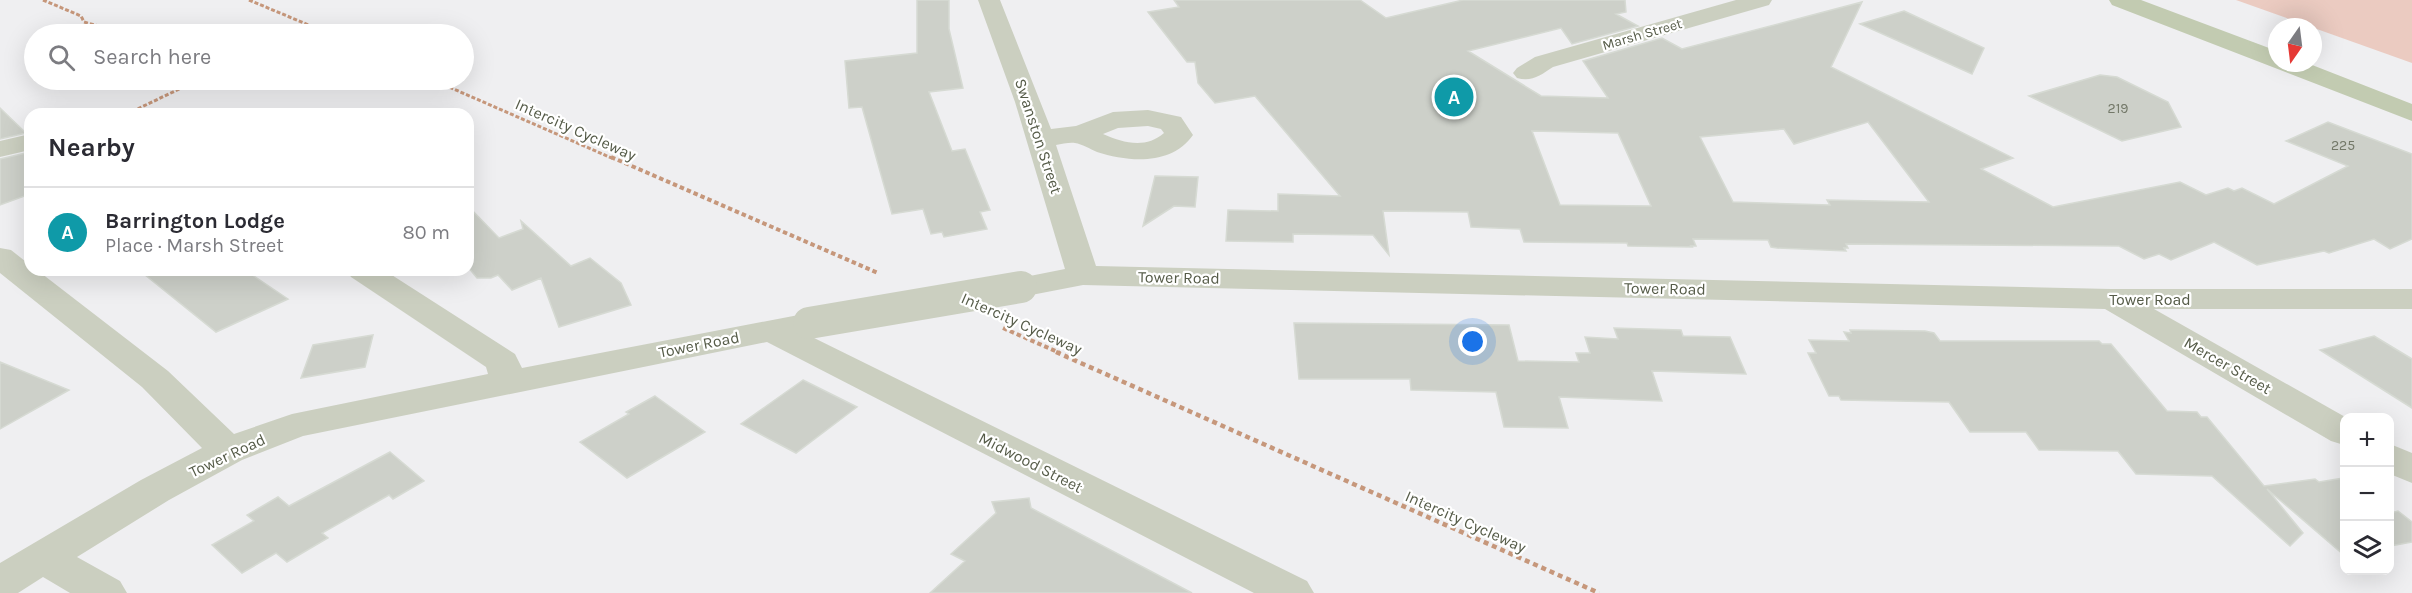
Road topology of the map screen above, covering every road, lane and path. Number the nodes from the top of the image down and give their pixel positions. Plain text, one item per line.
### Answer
1 (43, 0) edge
2 (249, 0) edge
3 (989, 0) edge
4 (1761, 0) edge
5 (2120, 0) edge
6 (91, 24) edge
7 (306, 24) edge
8 (2268, 57) edge
9 (2306, 72) edge
10 (1526, 73) dead end
11 (177, 90) edge
12 (456, 90) edge
13 (140, 108) edge
14 (2412, 113) edge
15 (1081, 134) dead end
16 (1041, 138) junction
17 (24, 143) edge
18 (0, 149) edge
19 (0, 257) edge
20 (1083, 275) junction
21 (24, 276) edge
22 (24, 276) edge
23 (371, 276) edge
24 (889, 278) dead end
25 (2110, 298) junction
26 (2412, 299) edge
27 (997, 325) dead end
28 (771, 330) junction
29 (507, 382) junction
30 (2340, 430) edge
31 (228, 451) junction
32 (2394, 460) edge
33 (2412, 470) edge
34 (43, 557) junction
35 (0, 584) edge
36 (105, 593) edge
37 (1292, 593) edge
38 (1599, 593) edge

1 - 6 path
2 - 7 path
3 - 16 street, Swanston Street
4 - 10 street, Marsh Street
5 - 8 main road
9 - 14 main road
11 - 13 path
12 - 24 path, Intercity Cycleway
15 - 16 street
16 - 20 street, Swanston Street
17 - 18 street
19 - 22 street
20 - 25 street, Tower Road
20 - 28 street, Tower Road, bridge
21 - 31 street
23 - 29 street
25 - 26 street, Tower Road
25 - 30 street, Mercer Street
27 - 38 path, Intercity Cycleway
28 - 29 street, Tower Road
28 - 37 street, Midwood Street
29 - 31 street, Tower Road
31 - 34 street, Tower Road
32 - 33 street
34 - 35 street, Tower Road
34 - 36 street

